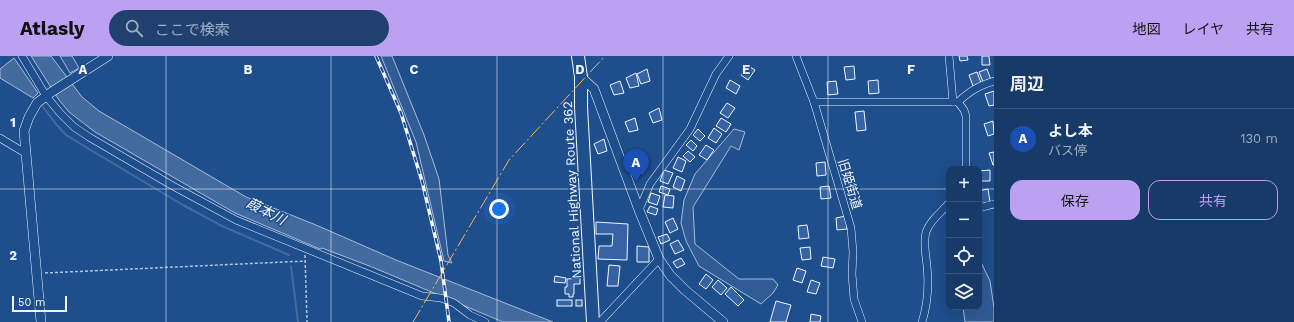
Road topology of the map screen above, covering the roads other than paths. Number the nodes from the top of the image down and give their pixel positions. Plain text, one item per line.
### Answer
1 (22, 56) edge
2 (108, 56) edge
3 (578, 56) edge
4 (729, 56) edge
5 (796, 56) edge
6 (949, 56) edge
7 (581, 77) junction
8 (994, 81) edge
9 (48, 94) junction
10 (814, 102) junction
11 (956, 102) junction
12 (0, 138) edge
13 (25, 153) junction
14 (966, 166) edge
15 (994, 204) edge
16 (946, 207) edge
17 (982, 207) edge
18 (639, 210) junction
19 (946, 212) edge
20 (941, 213) junction
21 (659, 259) junction
22 (42, 322) edge
23 (485, 322) edge
24 (593, 322) edge
25 (600, 322) edge
26 (723, 322) edge
27 (862, 322) edge
28 (922, 322) edge

1 - 9 street
2 - 9 street
3 - 7 highway, National Highway Route 362
4 - 18 street
5 - 10 street, 旧姫街道
6 - 11 street
7 - 18 street
7 - 24 highway, National Highway Route 362
8 - 11 street
9 - 13 street
9 - 23 street
10 - 11 street
10 - 27 street, 旧姫街道
11 - 14 street
12 - 13 street
13 - 22 street
15 - 17 street
16 - 20 street
18 - 21 street
19 - 20 street
20 - 28 street
21 - 25 street
21 - 26 street

